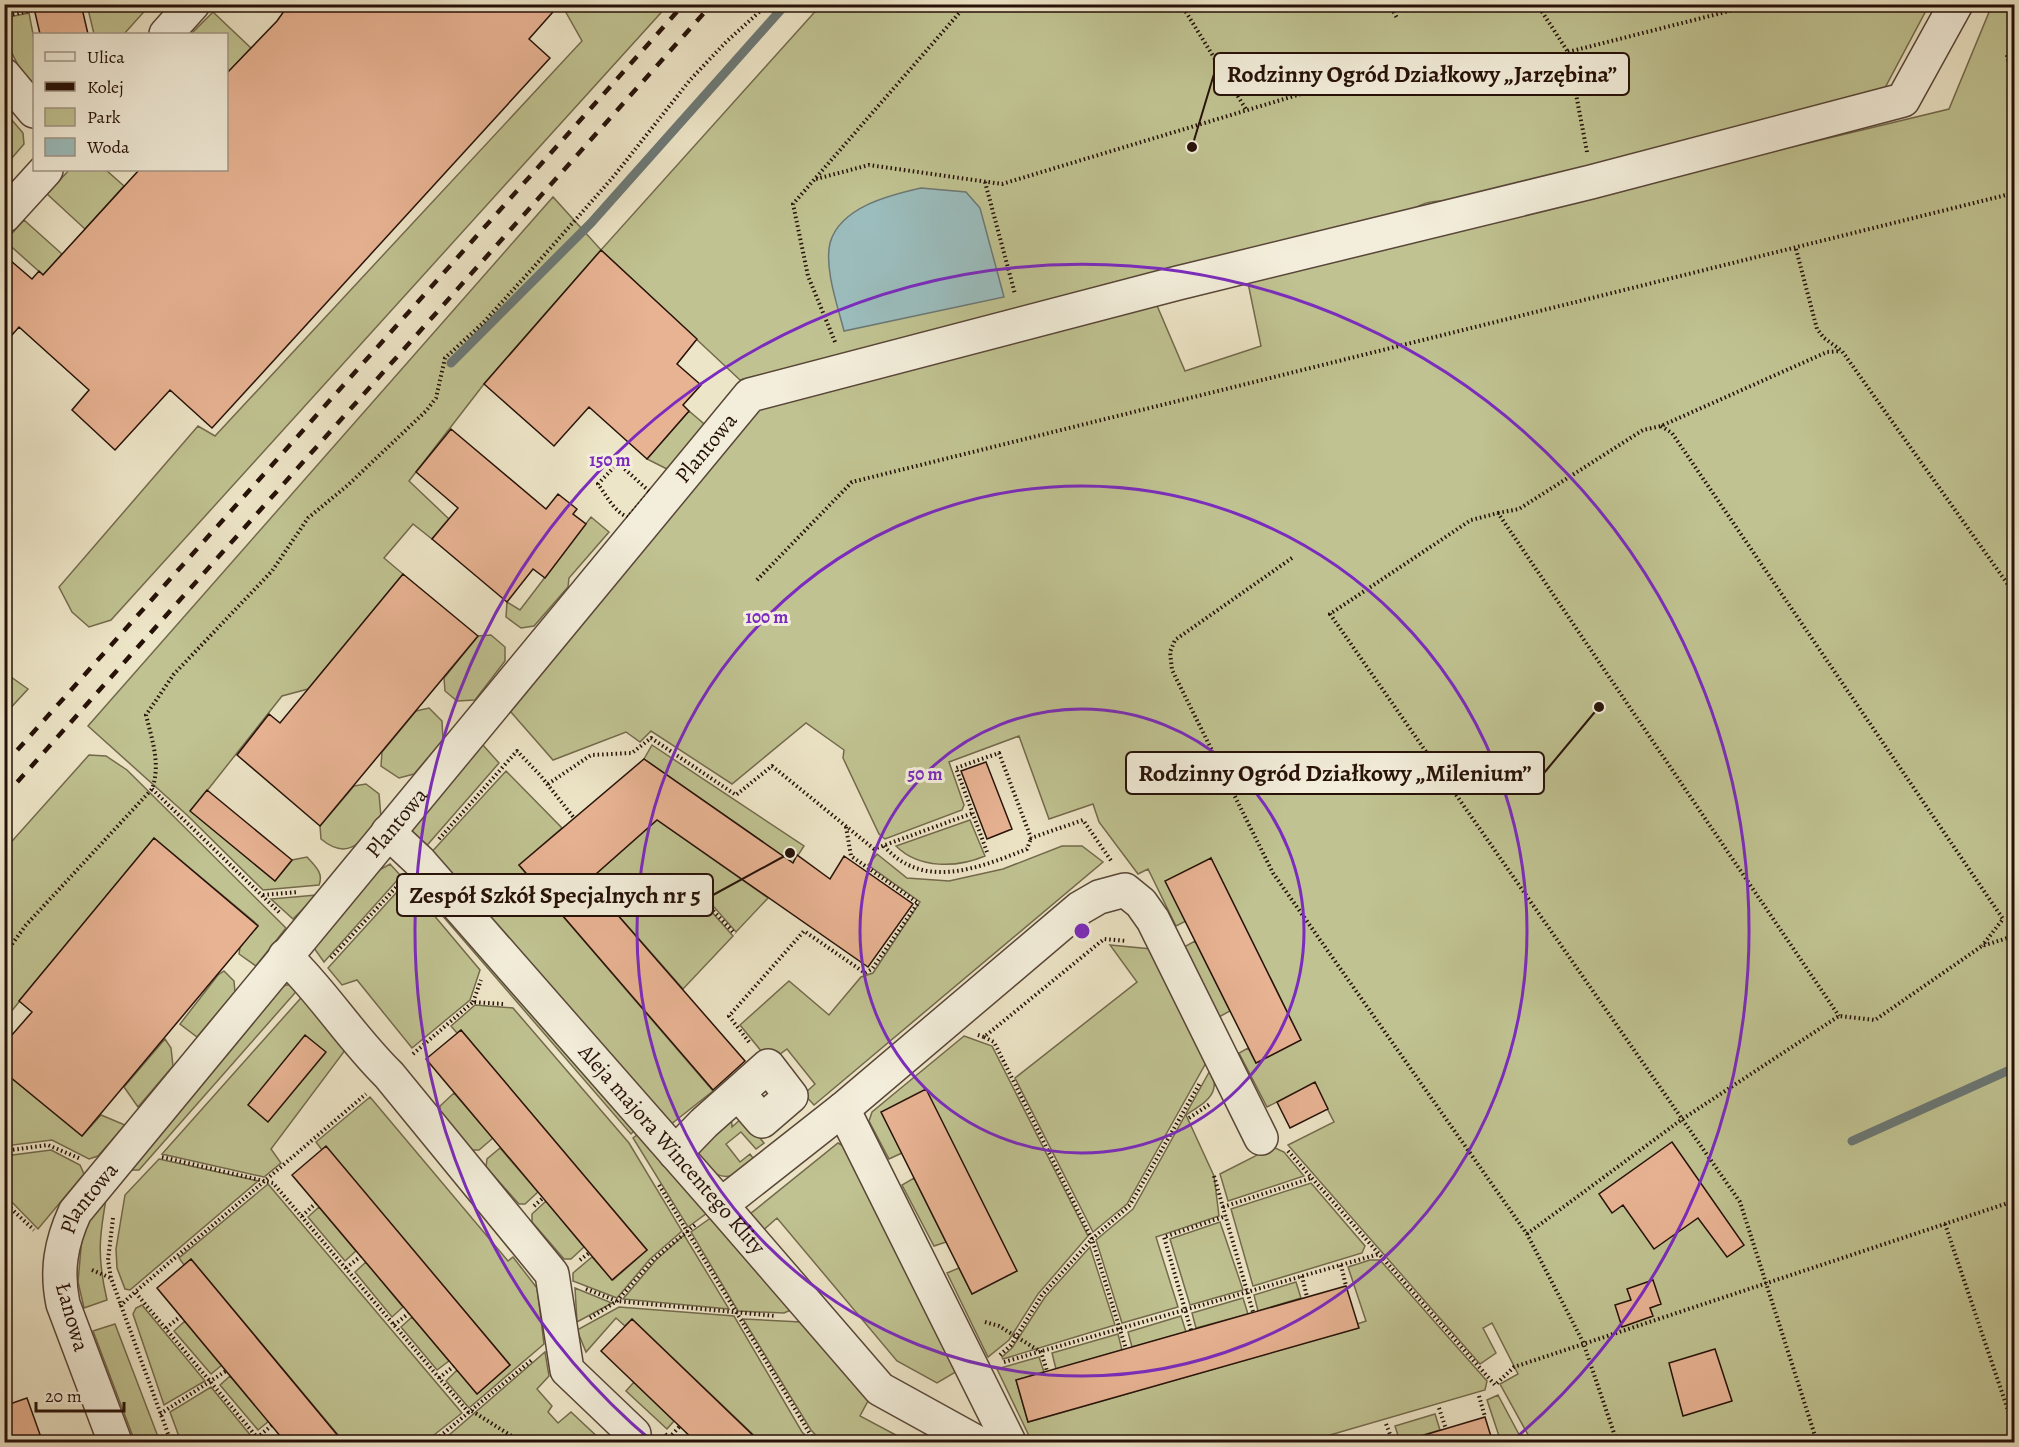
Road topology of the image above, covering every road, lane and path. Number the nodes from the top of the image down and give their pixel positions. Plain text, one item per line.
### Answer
1 (193, 4) edge
2 (768, 4) edge
3 (967, 4) edge
4 (1181, 4) edge
5 (1389, 4) edge
6 (1538, 4) edge
7 (1758, 4) edge
8 (1956, 4) edge
9 (34, 10) dead end
10 (4, 16) edge
11 (1397, 18) dead end
12 (167, 33) edge
13 (1568, 52) junction
14 (2007, 55) dead end
15 (1387, 68) dead end
16 (4, 75) edge
17 (2014, 87) edge
18 (33, 110) edge
19 (1248, 111) junction
20 (1588, 159) dead end
21 (45, 171) edge
22 (816, 179) junction
23 (985, 182) junction
24 (2014, 193) edge
25 (4, 216) edge
26 (1796, 249) junction
27 (1024, 325) junction
28 (837, 348) dead end
29 (1842, 351) junction
30 (1661, 426) junction
31 (1498, 513) junction
32 (622, 516) joint
33 (1292, 558) dead end
34 (757, 580) dead end
35 (2014, 593) edge
36 (548, 784) junction
37 (973, 813) junction
38 (574, 818) dead end
39 (846, 827) junction
40 (388, 832) junction
41 (1032, 838) junction
42 (884, 846) junction
43 (987, 852) dead end
44 (1109, 856) dead end
45 (419, 861) junction
46 (704, 901) dead end
47 (735, 934) dead end
48 (2014, 936) edge
49 (1982, 946) junction
50 (4, 955) edge
51 (285, 956) junction
52 (484, 969) dead end
53 (311, 980) junction
54 (473, 1002) junction
55 (505, 1004) dead end
56 (1839, 1016) junction
57 (984, 1037) dead end
58 (755, 1050) dead end
59 (1217, 1051) junction
60 (389, 1075) junction
61 (738, 1093) dead end
62 (843, 1109) junction
63 (1681, 1120) junction
64 (1273, 1143) joint
65 (164, 1147) dead end
66 (4, 1151) edge
67 (675, 1153) junction
68 (103, 1175) junction
69 (1214, 1176) dead end
70 (1312, 1178) junction
71 (264, 1180) junction
72 (657, 1182) dead end
73 (2014, 1201) edge
74 (4, 1202) edge
75 (316, 1203) dead end
76 (721, 1205) junction
77 (1223, 1207) junction
78 (114, 1213) dead end
79 (302, 1216) junction
80 (1226, 1216) junction
81 (1945, 1224) junction
82 (34, 1229) dead end
83 (1527, 1234) junction
84 (1092, 1239) junction
85 (1379, 1254) junction
86 (361, 1256) dead end
87 (60, 1258) joint
88 (1341, 1265) junction
89 (346, 1269) junction
90 (1302, 1276) junction
91 (1765, 1284) junction
92 (1346, 1286) dead end
93 (135, 1292) junction
94 (1247, 1292) junction
95 (1307, 1297) dead end
96 (120, 1306) junction
97 (1186, 1310) junction
98 (1253, 1312) dead end
99 (409, 1313) dead end
100 (181, 1316) dead end
101 (977, 1319) dead end
102 (394, 1325) junction
103 (166, 1328) junction
104 (1120, 1329) junction
105 (1191, 1330) dead end
106 (1016, 1336) junction
107 (1583, 1342) junction
108 (1126, 1349) dead end
109 (1041, 1352) junction
110 (454, 1366) dead end
111 (226, 1371) dead end
112 (1047, 1371) dead end
113 (439, 1378) junction
114 (211, 1382) junction
115 (1479, 1396) dead end
116 (1439, 1408) dead end
117 (160, 1414) junction
118 (1485, 1417) dead end
119 (1386, 1424) dead end
120 (272, 1425) dead end
121 (680, 1426) dead end
122 (2014, 1428) edge
123 (1446, 1429) dead end
124 (633, 1434) dead end
125 (258, 1438) junction
126 (669, 1438) dead end
127 (115, 1443) edge
128 (171, 1443) edge
129 (261, 1443) edge
130 (521, 1443) edge
131 (815, 1443) edge
132 (976, 1443) edge
133 (1009, 1443) edge
134 (1393, 1443) edge
135 (1617, 1443) edge
136 (1817, 1443) edge

1 - 12 street
2 - 50 path
3 - 22 path
4 - 19 path
5 - 11 path
6 - 13 path
7 - 13 path
8 - 27 street
9 - 10 path
13 - 20 path
14 - 17 path
15 - 19 path
16 - 18 street
19 - 23 path
21 - 25 street
22 - 23 path
22 - 28 path
23 - 27 path
24 - 26 path
26 - 29 path
26 - 34 path
27 - 40 street, Plantowa
29 - 30 path
29 - 35 path
30 - 31 path
30 - 49 path
31 - 56 path
31 - 63 path
32 - 32 path
33 - 83 path
36 - 38 path
36 - 39 path
36 - 45 path
37 - 41 path
37 - 42 path
37 - 43 path
39 - 42 path
39 - 58 path
40 - 45 street, Aleja majora Wincentego Klity
40 - 51 street, Plantowa
41 - 42 path
41 - 44 path
45 - 53 path
45 - 67 street, Aleja majora Wincentego Klity
46 - 47 path
48 - 49 path
49 - 56 path
51 - 53 street
51 - 68 street, Plantowa
52 - 54 path
53 - 60 street
54 - 55 path
54 - 60 path
56 - 63 path
57 - 84 path
59 - 62 street
59 - 64 street
59 - 84 path
60 - 71 path
60 - 124 street
61 - 67 street
62 - 76 street
62 - 133 street
63 - 83 path
63 - 91 path
64 - 70 path
65 - 71 path
66 - 68 path
67 - 76 street, Aleja majora Wincentego Klity
68 - 87 street, Plantowa
69 - 77 path
70 - 77 path
70 - 85 path
71 - 79 path
71 - 93 path
72 - 131 path
73 - 81 path
74 - 82 path
75 - 79 path
76 - 132 street, Aleja majora Wincentego Klity
77 - 80 path
78 - 96 path
79 - 89 path
80 - 94 path
80 - 97 path
81 - 91 path
81 - 122 path
83 - 107 path
84 - 104 path
84 - 106 path
85 - 88 path
85 - 107 path
86 - 89 path
87 - 127 street, Łanowa
88 - 90 path
88 - 92 path
89 - 102 path
90 - 94 path
90 - 95 path
91 - 107 path
91 - 136 path
93 - 96 path
93 - 103 path
94 - 97 path
94 - 98 path
96 - 117 path
97 - 104 path
97 - 105 path
99 - 102 path
100 - 103 path
101 - 106 path
102 - 113 path
103 - 114 path
104 - 108 path
104 - 109 path
106 - 109 path
106 - 109 path
107 - 135 path
109 - 112 path
110 - 113 path
111 - 114 path
113 - 130 path
114 - 117 path
114 - 125 path
115 - 118 path
116 - 123 path
117 - 128 path
119 - 134 path
120 - 125 path
121 - 126 path
125 - 129 path

